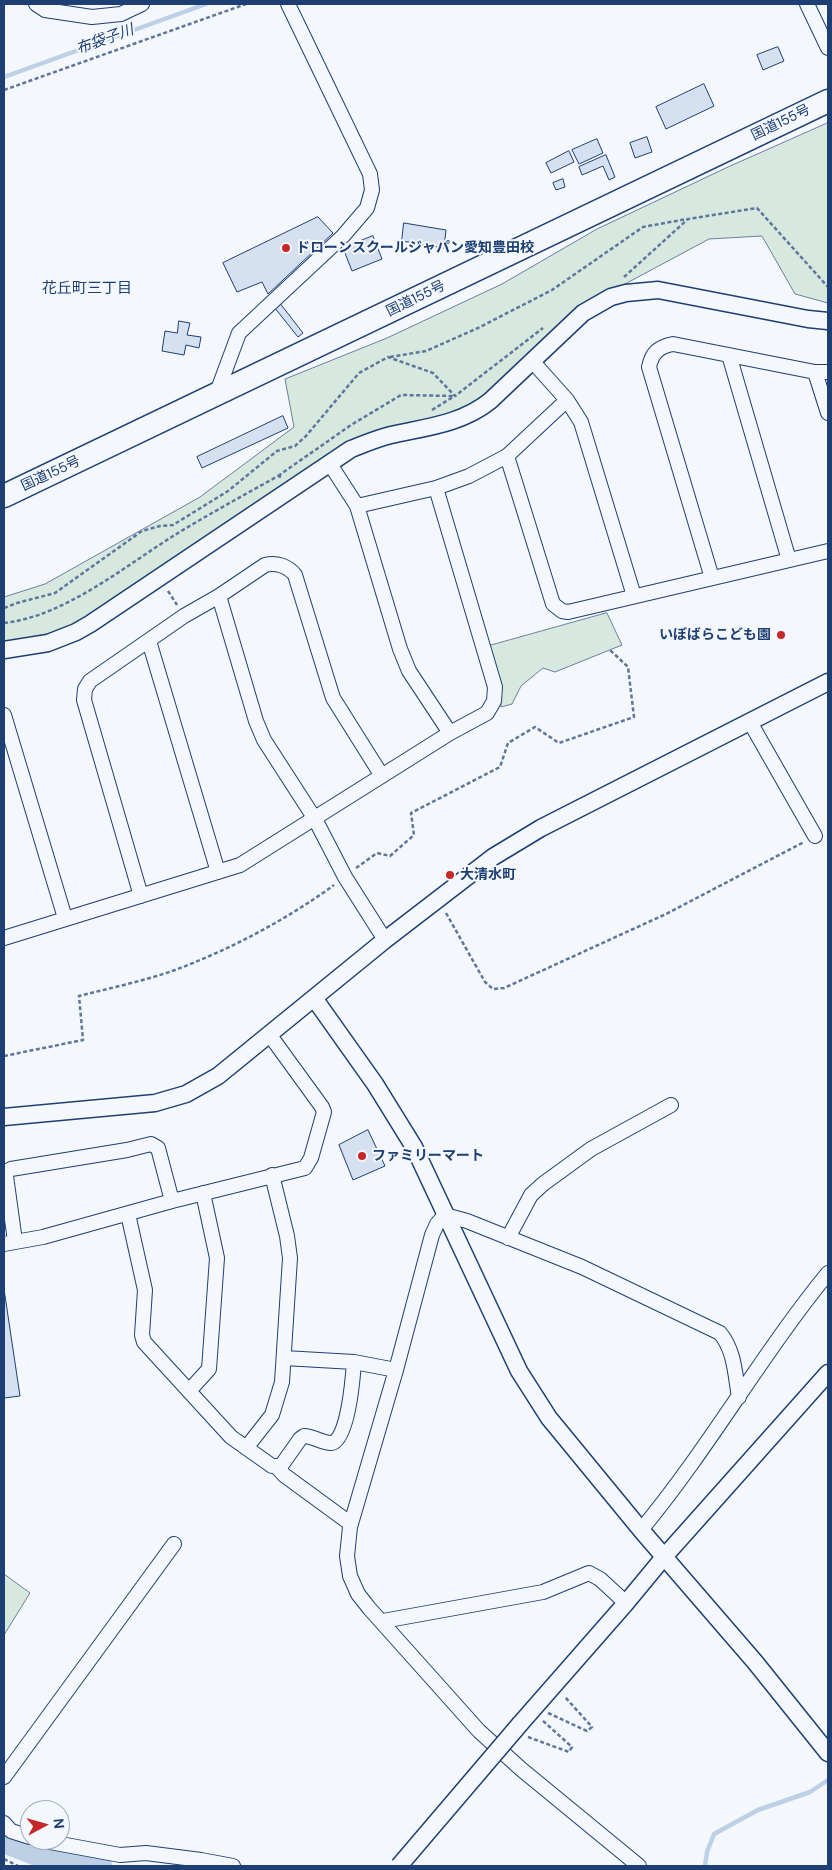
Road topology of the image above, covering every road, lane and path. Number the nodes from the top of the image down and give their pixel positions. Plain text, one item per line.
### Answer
1 (36, 4) edge
2 (142, 4) edge
3 (246, 4) edge
4 (288, 4) edge
5 (807, 4) edge
6 (828, 48) edge
7 (4, 90) edge
8 (828, 101) edge
9 (688, 219) junction
10 (620, 282) dead end
11 (828, 287) edge
12 (828, 321) edge
13 (547, 325) dead end
14 (729, 355) junction
15 (388, 357) junction
16 (533, 362) junction
17 (822, 372) edge
18 (216, 395) junction
19 (455, 396) junction
20 (567, 400) junction
21 (828, 413) edge
22 (507, 456) junction
23 (330, 464) junction
24 (278, 476) junction
25 (302, 483) junction
26 (436, 488) junction
27 (4, 496) edge
28 (357, 506) junction
29 (828, 550) edge
30 (789, 560) junction
31 (159, 576) junction
32 (712, 578) junction
33 (219, 596) junction
34 (634, 596) junction
35 (4, 608) edge
36 (184, 616) junction
37 (4, 623) edge
38 (149, 641) junction
39 (609, 649) dead end
40 (4, 650) edge
41 (828, 682) edge
42 (4, 715) edge
43 (750, 722) junction
44 (450, 733) junction
45 (382, 776) junction
46 (314, 819) junction
47 (816, 836) joint
48 (218, 872) junction
49 (345, 877) junction
50 (141, 896) junction
51 (438, 899) junction
52 (65, 918) junction
53 (4, 938) edge
54 (385, 940) junction
55 (314, 998) junction
56 (269, 1034) junction
57 (4, 1056) edge
58 (671, 1105) dead end
59 (4, 1117) edge
60 (272, 1175) junction
61 (204, 1194) junction
62 (172, 1201) junction
63 (128, 1214) junction
64 (445, 1215) junction
65 (508, 1238) junction
66 (10, 1242) edge
67 (828, 1273) edge
68 (284, 1358) junction
69 (354, 1362) junction
70 (396, 1370) junction
71 (828, 1373) edge
72 (189, 1391) junction
73 (739, 1397) junction
74 (246, 1448) junction
75 (276, 1466) junction
76 (351, 1524) junction
77 (641, 1530) junction
78 (174, 1544) dead end
79 (664, 1557) junction
80 (626, 1603) junction
81 (382, 1621) junction
82 (567, 1691) dead end
83 (547, 1713) dead end
84 (541, 1719) dead end
85 (828, 1753) edge
86 (508, 1756) junction
87 (4, 1777) edge
88 (4, 1823) edge
89 (20, 1834) edge
90 (70, 1846) edge
91 (4, 1859) edge
92 (18, 1866) edge
93 (233, 1866) edge
94 (399, 1866) edge
95 (639, 1866) edge

1 - 2 street
3 - 7 path
4 - 18 street
5 - 6 street
8 - 18 highway, 国道155号
9 - 10 path
9 - 11 path
9 - 15 path
12 - 16 street
13 - 19 path
14 - 17 street
14 - 30 street
14 - 32 street
15 - 19 path
15 - 35 path
16 - 20 street
16 - 23 street
17 - 21 street
18 - 27 highway, 国道155号
19 - 24 path
20 - 22 street
20 - 34 street
22 - 26 street
22 - 34 street
23 - 25 street
23 - 28 street
24 - 25 path
24 - 37 path
25 - 31 street
26 - 28 street
26 - 44 street
28 - 44 street
29 - 30 street
30 - 32 street
31 - 36 path
31 - 40 street
32 - 34 street
33 - 36 street
33 - 45 street
33 - 46 street
36 - 38 street
38 - 48 street
38 - 50 street
39 - 49 path
41 - 43 street
42 - 52 street
43 - 47 street
43 - 51 street
44 - 45 street
45 - 46 street
46 - 48 street
46 - 49 street
47 - 51 path
48 - 50 street
49 - 54 street
49 - 57 path
50 - 52 street
51 - 54 street
52 - 53 street
54 - 55 street
55 - 56 street
55 - 64 street
56 - 59 street
56 - 60 street
58 - 65 street
60 - 61 street
60 - 68 street
61 - 62 street
61 - 72 street
62 - 63 street
62 - 66 street
63 - 66 street
63 - 72 street
64 - 65 street
64 - 70 street
64 - 77 street
65 - 73 street
67 - 73 street
68 - 69 street
68 - 74 street
69 - 70 street
69 - 75 street
70 - 76 street
71 - 79 street
72 - 74 street
73 - 77 street
74 - 75 street
75 - 76 street
76 - 81 street
77 - 79 street
78 - 87 street
79 - 80 street
79 - 85 street
80 - 81 street
80 - 94 street, bridge
81 - 86 street
82 - 83 path
84 - 86 path
86 - 95 street
88 - 89 street
90 - 93 street
91 - 92 path

